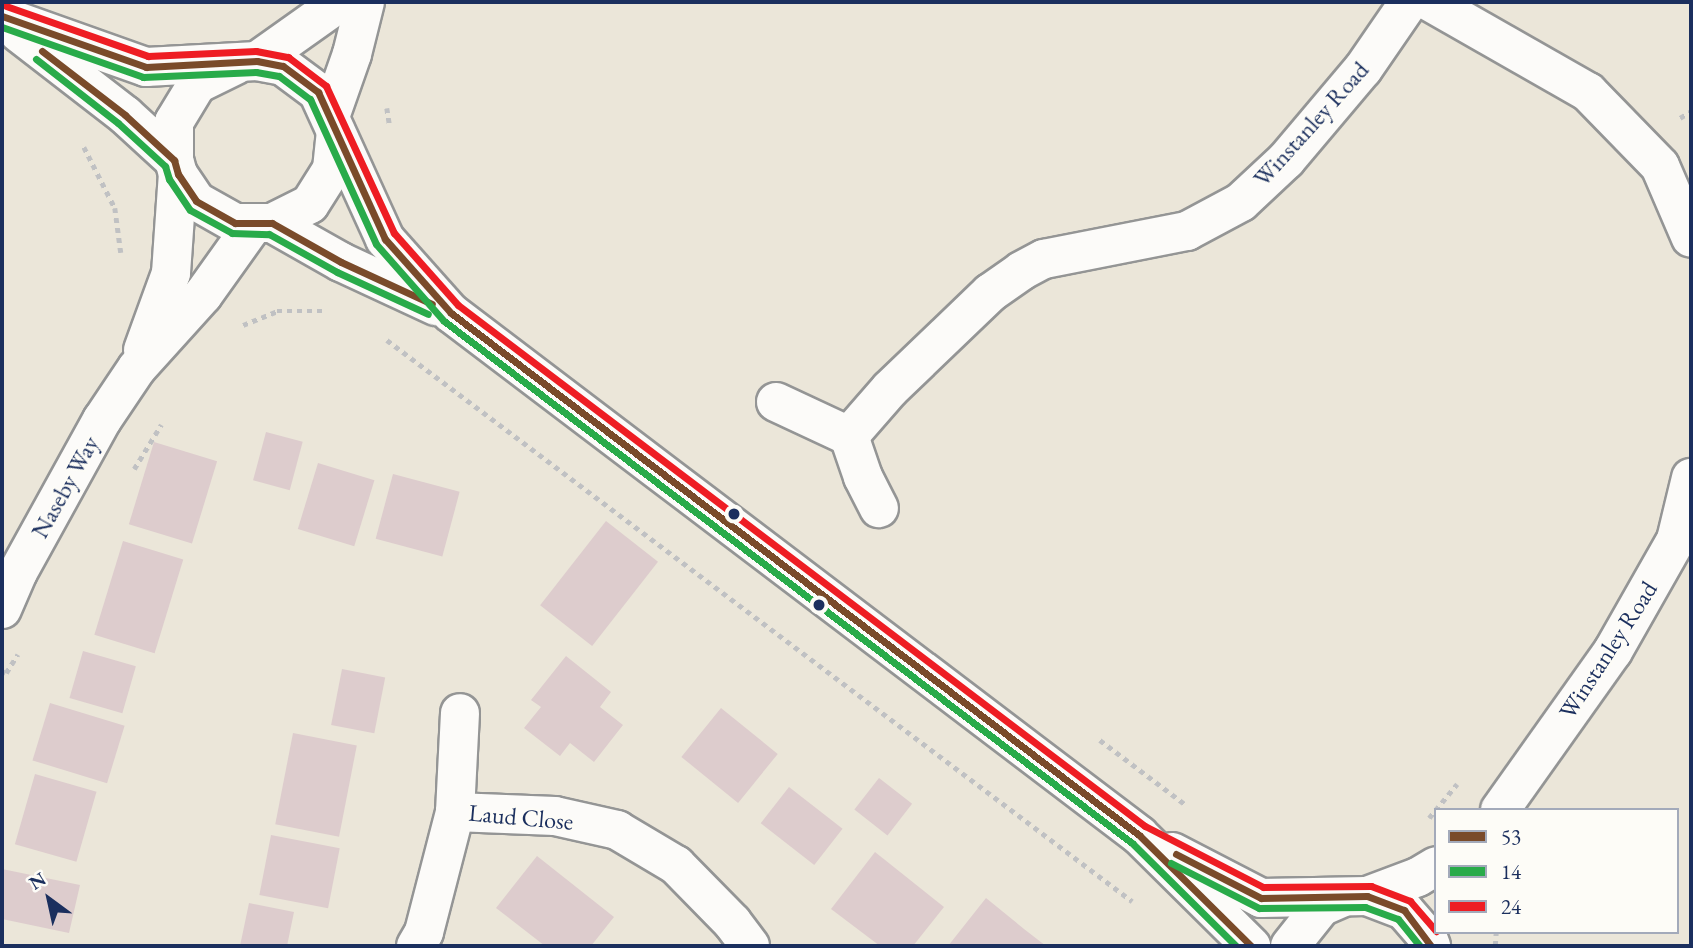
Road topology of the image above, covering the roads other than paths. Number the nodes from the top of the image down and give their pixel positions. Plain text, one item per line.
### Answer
1 (340, 2) edge
2 (365, 2) edge
3 (1409, 2) edge
4 (1430, 2) edge
5 (2, 18) edge
6 (249, 62) junction
7 (333, 123) junction
8 (176, 167) junction
9 (263, 224) junction
10 (1691, 238) edge
11 (451, 313) junction
12 (137, 368) junction
13 (776, 402) dead end
14 (849, 436) junction
15 (1691, 478) edge
16 (879, 508) dead end
17 (2, 609) edge
18 (460, 713) dead end
19 (1501, 808) edge
20 (455, 812) junction
21 (1139, 835) junction
22 (1434, 867) edge
23 (1354, 897) junction
24 (416, 946) edge
25 (750, 946) edge
26 (1251, 946) edge
27 (1290, 946) edge
28 (1431, 946) edge

1 - 6 street
2 - 7 street
3 - 14 street, Winstanley Road
4 - 10 street
5 - 6 street
5 - 8 street
6 - 7 street
6 - 8 street
7 - 9 street
7 - 11 street
8 - 9 street
8 - 12 street, Naseby Way
9 - 11 street
9 - 12 street, Naseby Way
11 - 21 street
12 - 17 street, Naseby Way
13 - 14 street
14 - 16 street
15 - 19 street, Winstanley Road
18 - 20 street, Laud Close
20 - 24 street, Laud Close
20 - 25 street, Laud Close
21 - 23 street
21 - 26 street
22 - 23 street
23 - 27 street
23 - 28 street

